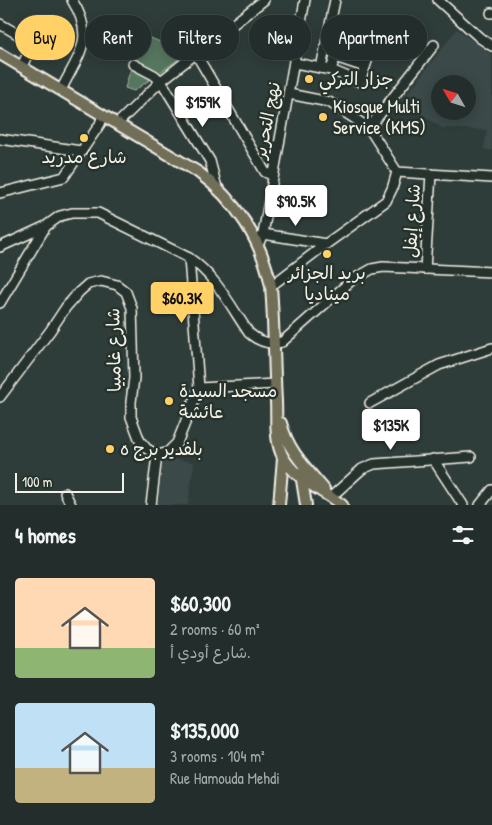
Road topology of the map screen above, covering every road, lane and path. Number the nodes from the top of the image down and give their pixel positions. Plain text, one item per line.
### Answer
1 (72, 0) edge
2 (264, 0) edge
3 (306, 0) edge
4 (335, 0) edge
5 (438, 0) edge
6 (239, 20) edge
7 (0, 24) edge
8 (434, 45) dead end
9 (492, 46) edge
10 (0, 54) edge
11 (188, 60) edge
12 (200, 60) edge
13 (333, 60) edge
14 (341, 60) edge
15 (368, 60) edge
16 (295, 63) junction
17 (133, 64) dead end
18 (22, 66) junction
19 (365, 68) junction
20 (326, 69) junction
21 (161, 81) junction
22 (61, 90) junction
23 (289, 94) junction
24 (103, 115) junction
25 (118, 123) junction
26 (368, 128) junction
27 (0, 139) edge
28 (81, 152) junction
29 (397, 172) junction
30 (431, 174) junction
31 (273, 176) junction
32 (492, 178) edge
33 (217, 188) junction
34 (0, 193) edge
35 (46, 226) junction
36 (263, 234) junction
37 (326, 244) junction
38 (258, 245) junction
39 (0, 247) edge
40 (189, 258) junction
41 (425, 269) junction
42 (492, 272) edge
43 (271, 286) junction
44 (0, 303) edge
45 (274, 344) junction
46 (492, 348) edge
47 (275, 384) junction
48 (199, 388) junction
49 (0, 397) edge
50 (276, 403) junction
51 (370, 403) dead end
52 (157, 455) junction
53 (471, 457) dead end
54 (283, 458) junction
55 (433, 459) junction
56 (300, 463) junction
57 (301, 477) junction
58 (281, 487) junction
59 (492, 490) edge
60 (65, 493) dead end
61 (331, 497) junction
62 (71, 505) edge
63 (151, 505) edge
64 (279, 505) edge
65 (306, 505) edge
66 (342, 505) edge
67 (463, 505) edge
68 (480, 505) edge

1 - 22 street
2 - 6 street
3 - 16 street, نهج التحرير
4 - 20 street
5 - 9 street
7 - 18 street
8 - 26 street
10 - 18 main road
11 - 21 street
12 - 31 street
13 - 20 street
14 - 19 street
15 - 19 street
16 - 20 street
16 - 23 street, نهج التحرير
17 - 21 street
18 - 22 main road
19 - 20 street
21 - 25 street
21 - 33 street
22 - 24 main road
23 - 26 street
23 - 31 street, نهج التحرير
24 - 25 main road
24 - 28 street
25 - 33 main road
26 - 29 street
27 - 28 street
28 - 34 street
29 - 30 street
29 - 37 street
30 - 32 street
30 - 41 street, شارع إيفل
31 - 36 street, نهج التحرير
33 - 38 main road
35 - 39 street
35 - 40 street
35 - 44 street
36 - 37 street
36 - 38 street, نهج التحرير
37 - 43 street
38 - 43 main road
40 - 45 street
40 - 48 street
41 - 42 street
41 - 45 street
43 - 45 main road
45 - 47 main road
46 - 51 street
47 - 48 street
47 - 50 main road
48 - 52 street
49 - 52 street, شارع غامبيا
50 - 54 main road
50 - 56 main road
52 - 63 street
53 - 55 street
54 - 57 main road
54 - 58 main road
55 - 61 street
55 - 67 street
56 - 57 main road
56 - 61 main road
57 - 58 main road
57 - 61 main road
57 - 65 main road
58 - 64 main road
59 - 68 street
60 - 62 street
61 - 66 main road

